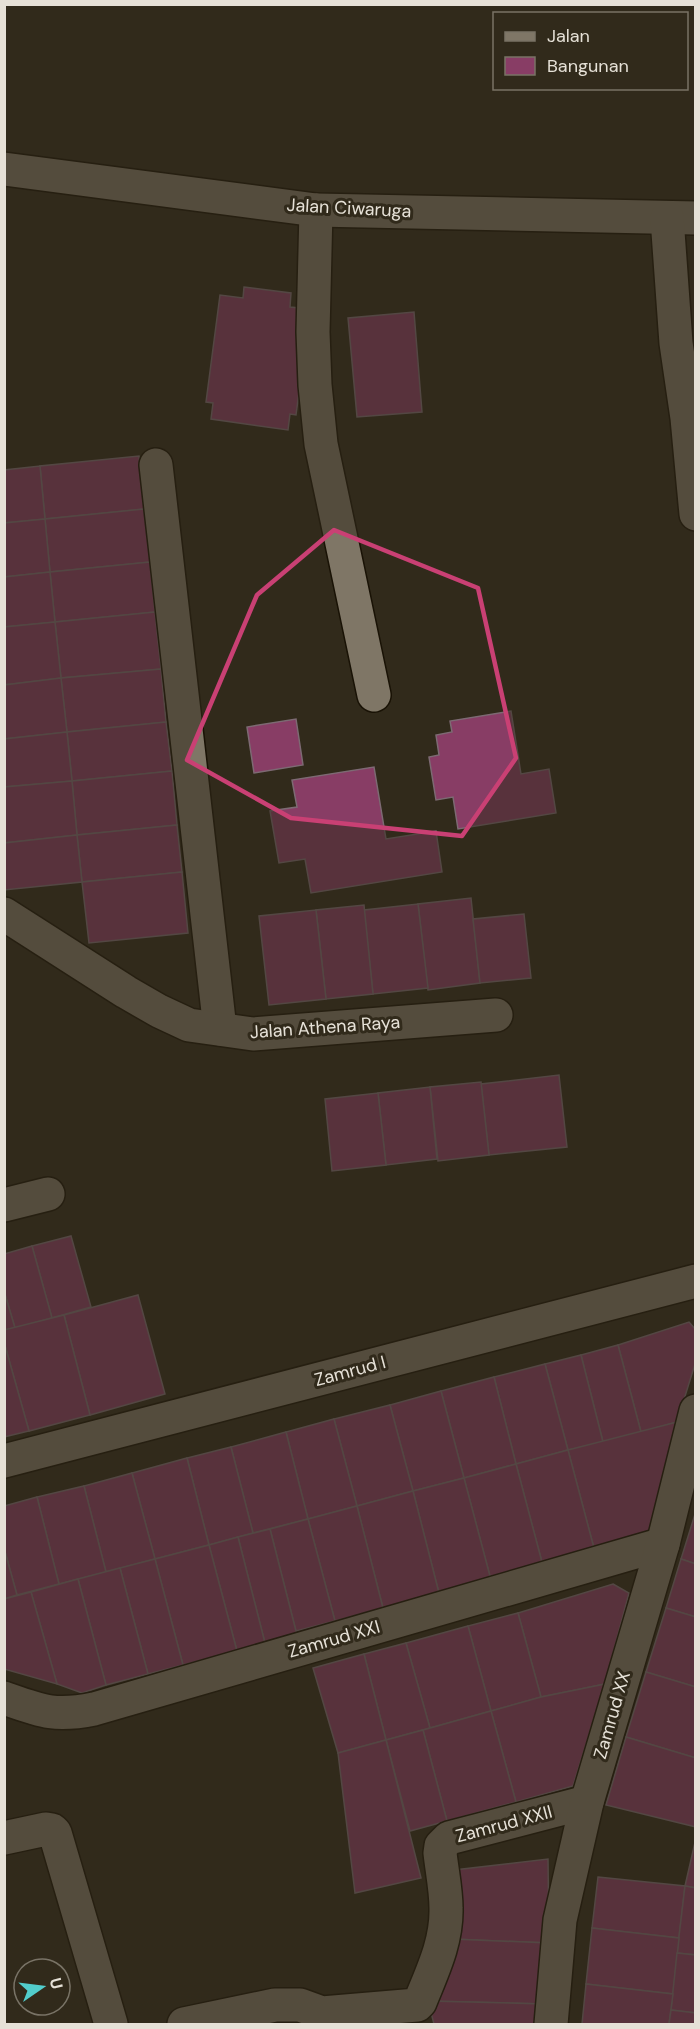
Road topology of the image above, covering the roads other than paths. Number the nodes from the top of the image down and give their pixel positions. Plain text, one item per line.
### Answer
1 (4, 169) edge
2 (316, 210) junction
3 (681, 218) edge
4 (156, 465) dead end
5 (696, 514) edge
6 (375, 695) dead end
7 (4, 914) edge
8 (496, 1015) dead end
9 (219, 1029) junction
10 (48, 1194) dead end
11 (4, 1205) edge
12 (696, 1281) edge
13 (696, 1411) edge
14 (4, 1461) edge
15 (663, 1544) junction
16 (4, 1698) edge
17 (586, 1802) junction
18 (4, 1838) edge
19 (322, 2019) edge
20 (111, 2025) edge
21 (184, 2025) edge
22 (551, 2025) edge

1 - 2 street, Jalan Ciwaruga
2 - 3 street, Jalan Ciwaruga
2 - 6 street
3 - 5 street
4 - 9 street
7 - 9 street, Jalan Athena Raya
8 - 9 street, Jalan Athena Raya
10 - 11 street
12 - 14 street, Zamrud I
13 - 15 street, Zamrud XX
15 - 16 street, Zamrud XXI
15 - 17 street, Zamrud XX
17 - 19 street, Zamrud XXII
17 - 22 street, Zamrud XX
18 - 20 street
19 - 21 street

